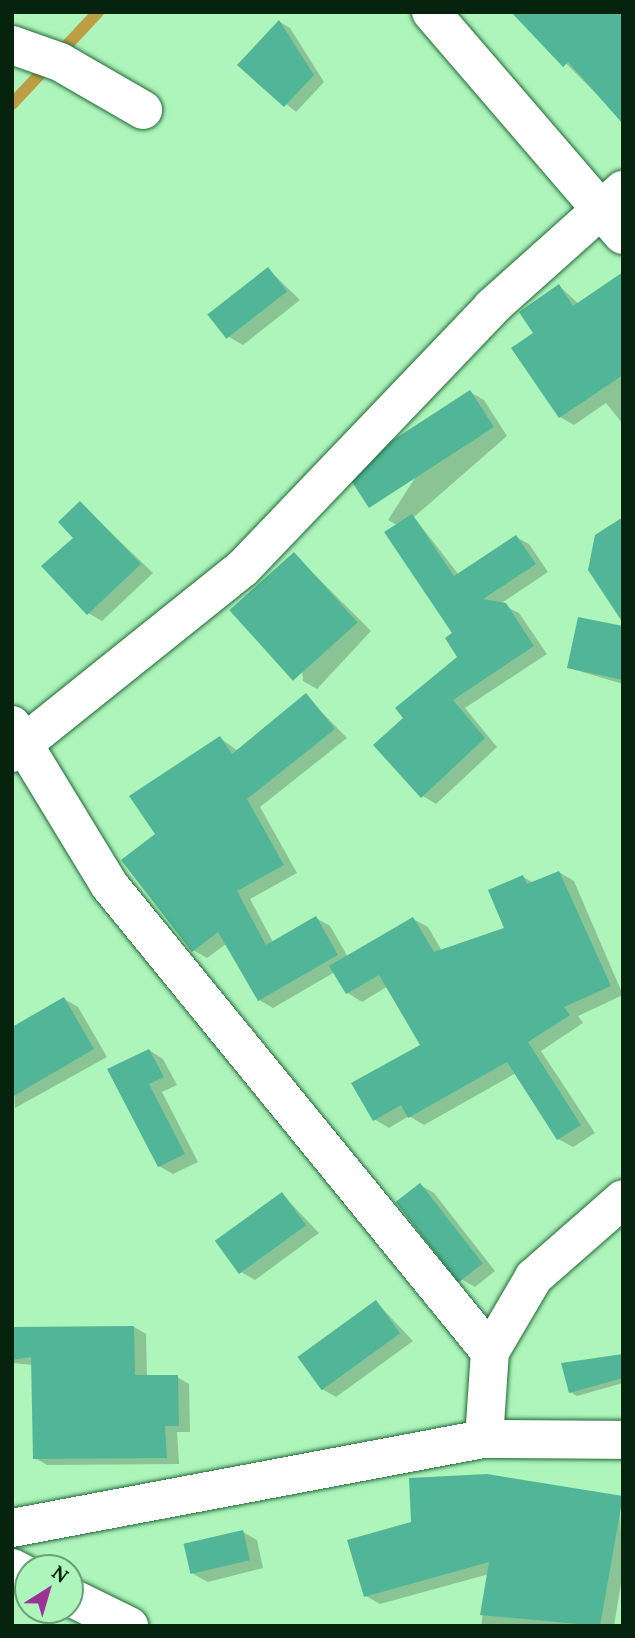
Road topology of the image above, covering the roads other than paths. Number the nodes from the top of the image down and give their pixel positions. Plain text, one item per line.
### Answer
1 (431, 12) edge
2 (12, 45) edge
3 (144, 110) dead end
4 (616, 212) edge
5 (18, 740) edge
6 (623, 1199) edge
7 (490, 1352) junction
8 (484, 1439) junction
9 (623, 1440) edge
10 (12, 1528) edge
11 (84, 1604) edge
12 (129, 1626) edge

1 - 4 street
2 - 3 street
4 - 5 street
5 - 7 street
6 - 7 street
7 - 8 street
8 - 9 street
8 - 10 street
11 - 12 street

